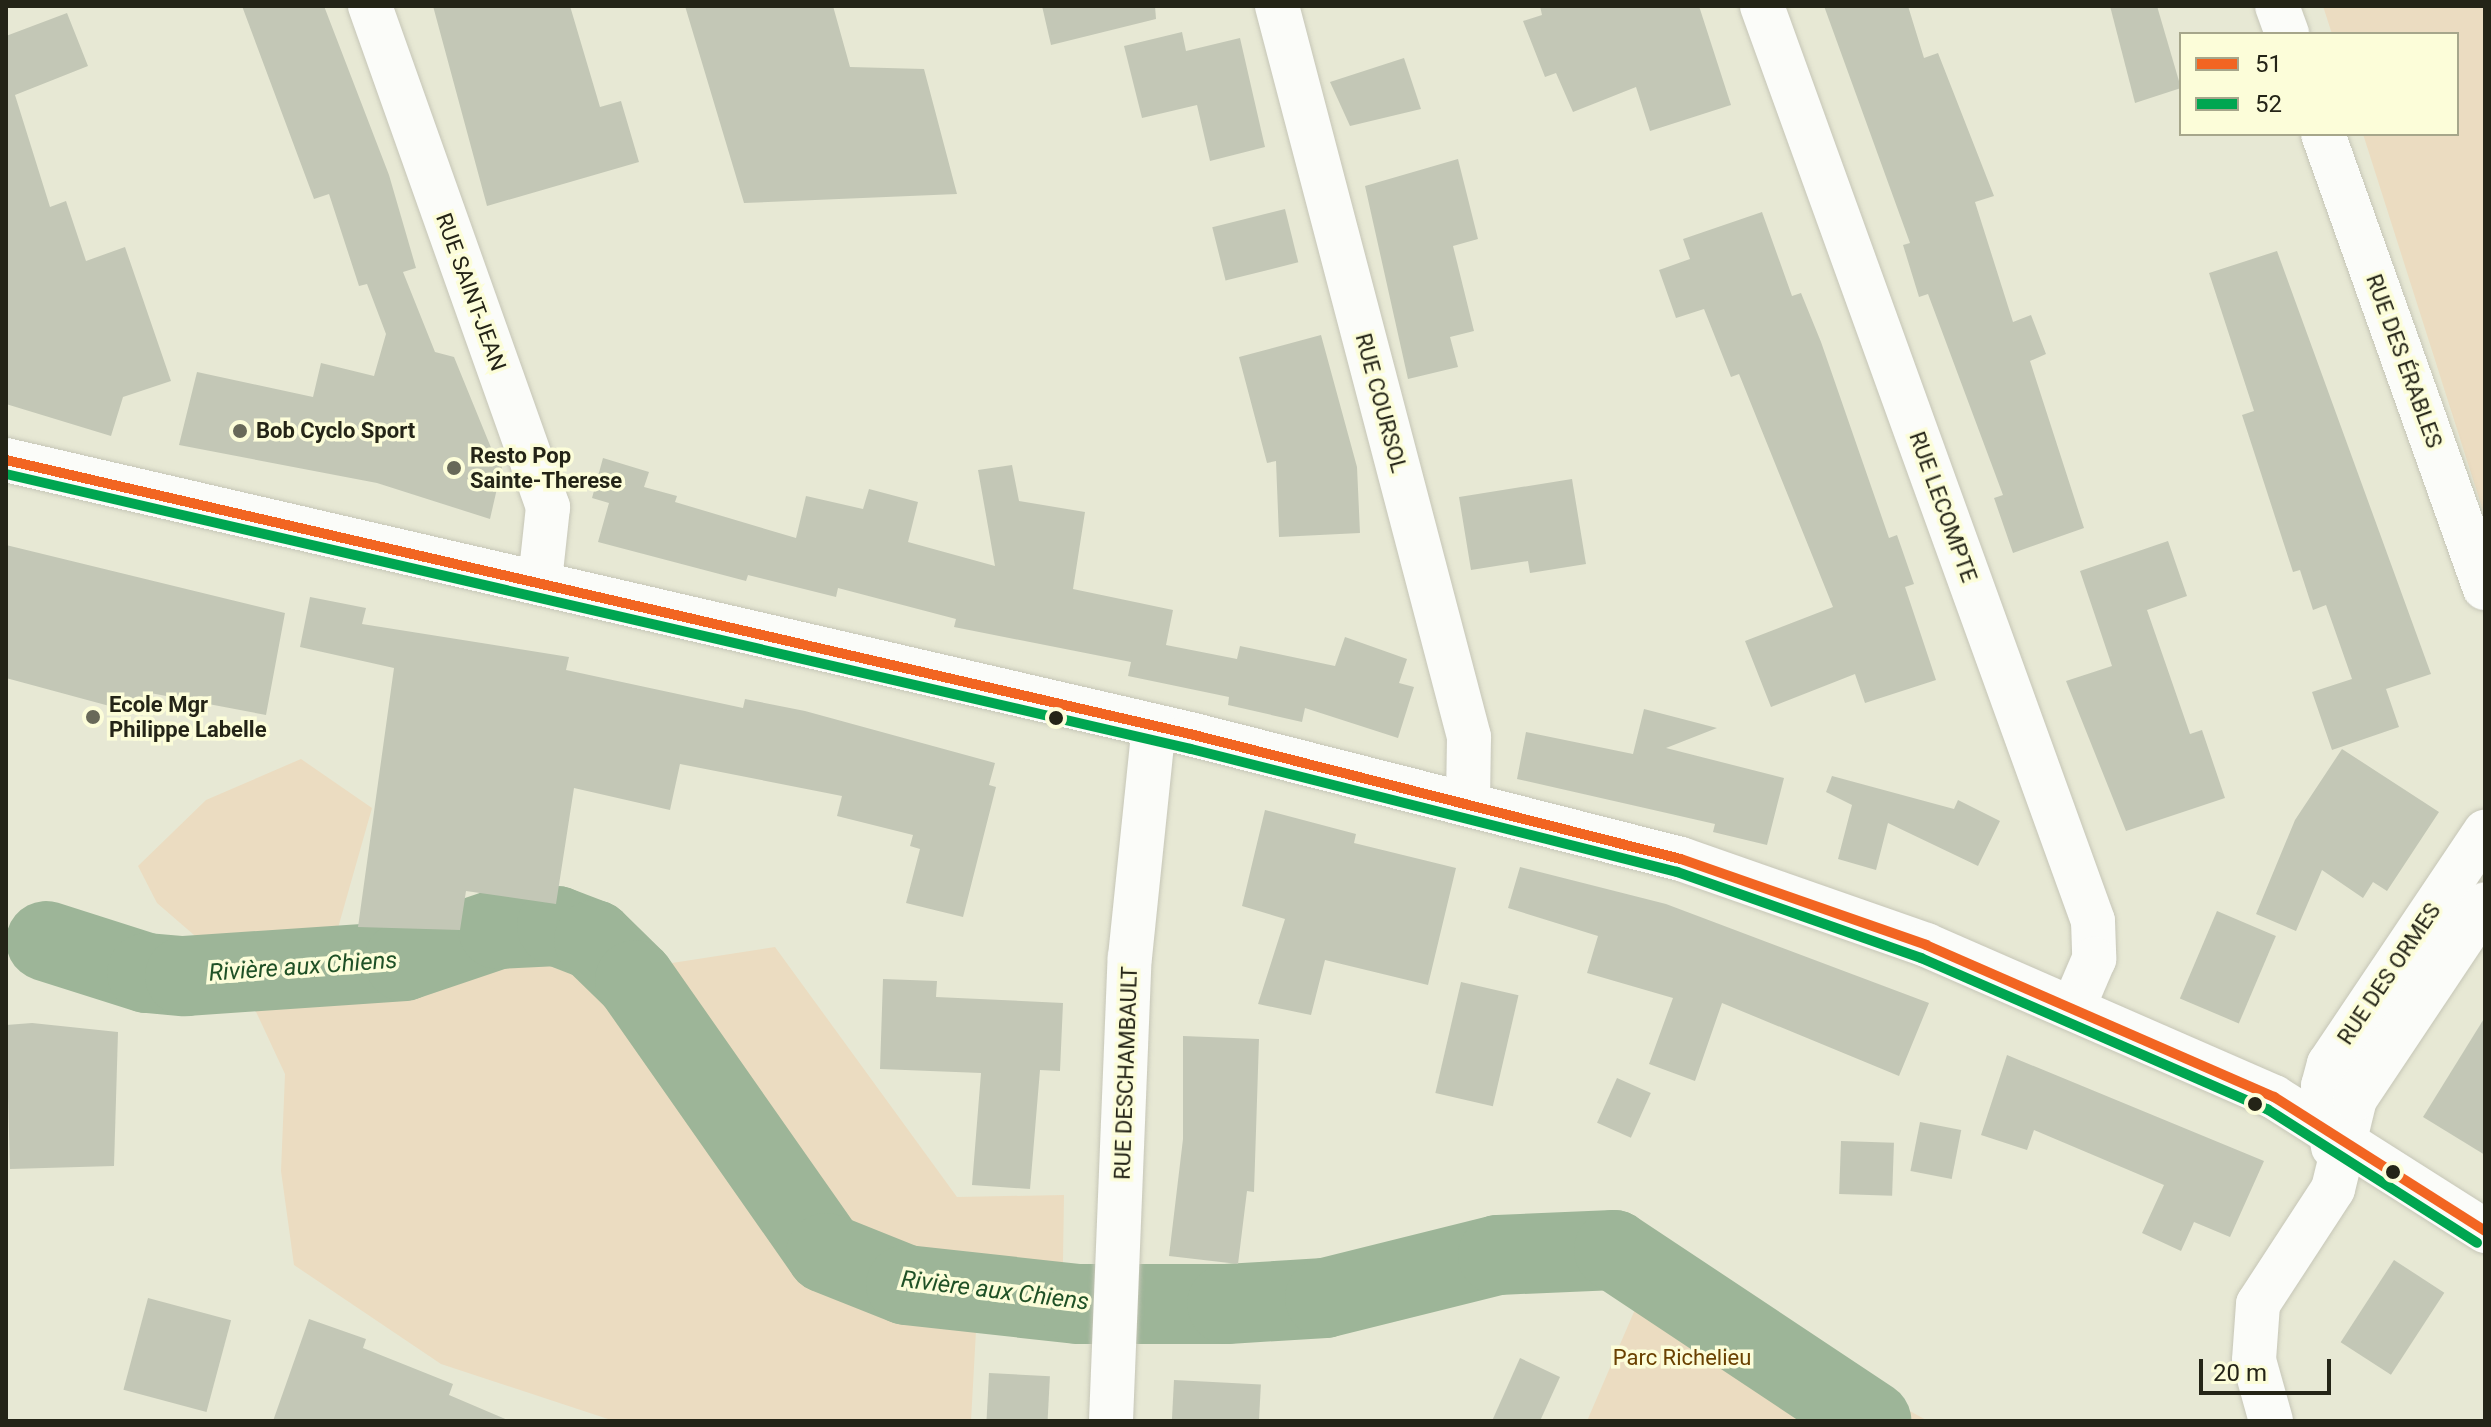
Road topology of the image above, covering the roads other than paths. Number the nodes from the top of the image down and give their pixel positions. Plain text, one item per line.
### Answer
1 (370, 6) edge
2 (1277, 6) edge
3 (1762, 6) edge
4 (2277, 6) edge
5 (2286, 32) edge
6 (2324, 136) edge
7 (6, 460) edge
8 (540, 581) junction
9 (2485, 588) edge
10 (1154, 726) junction
11 (1468, 802) junction
12 (2485, 832) edge
13 (2485, 904) edge
14 (2073, 1008) junction
15 (2337, 1131) junction
16 (2485, 1231) edge
17 (1111, 1421) edge
18 (2271, 1421) edge

1 - 8 street, RUE SAINT-JEAN
2 - 11 street, RUE COURSOL
3 - 14 street, RUE LECOMPTE
4 - 5 street
6 - 9 street, RUE DES ÉRABLES
7 - 8 street
8 - 10 street
10 - 11 street
10 - 17 street, RUE DESCHAMBAULT
11 - 14 street
12 - 15 street, RUE DES ORMES
13 - 15 street, RUE DES ORMES
14 - 15 street
15 - 16 street
15 - 18 street

